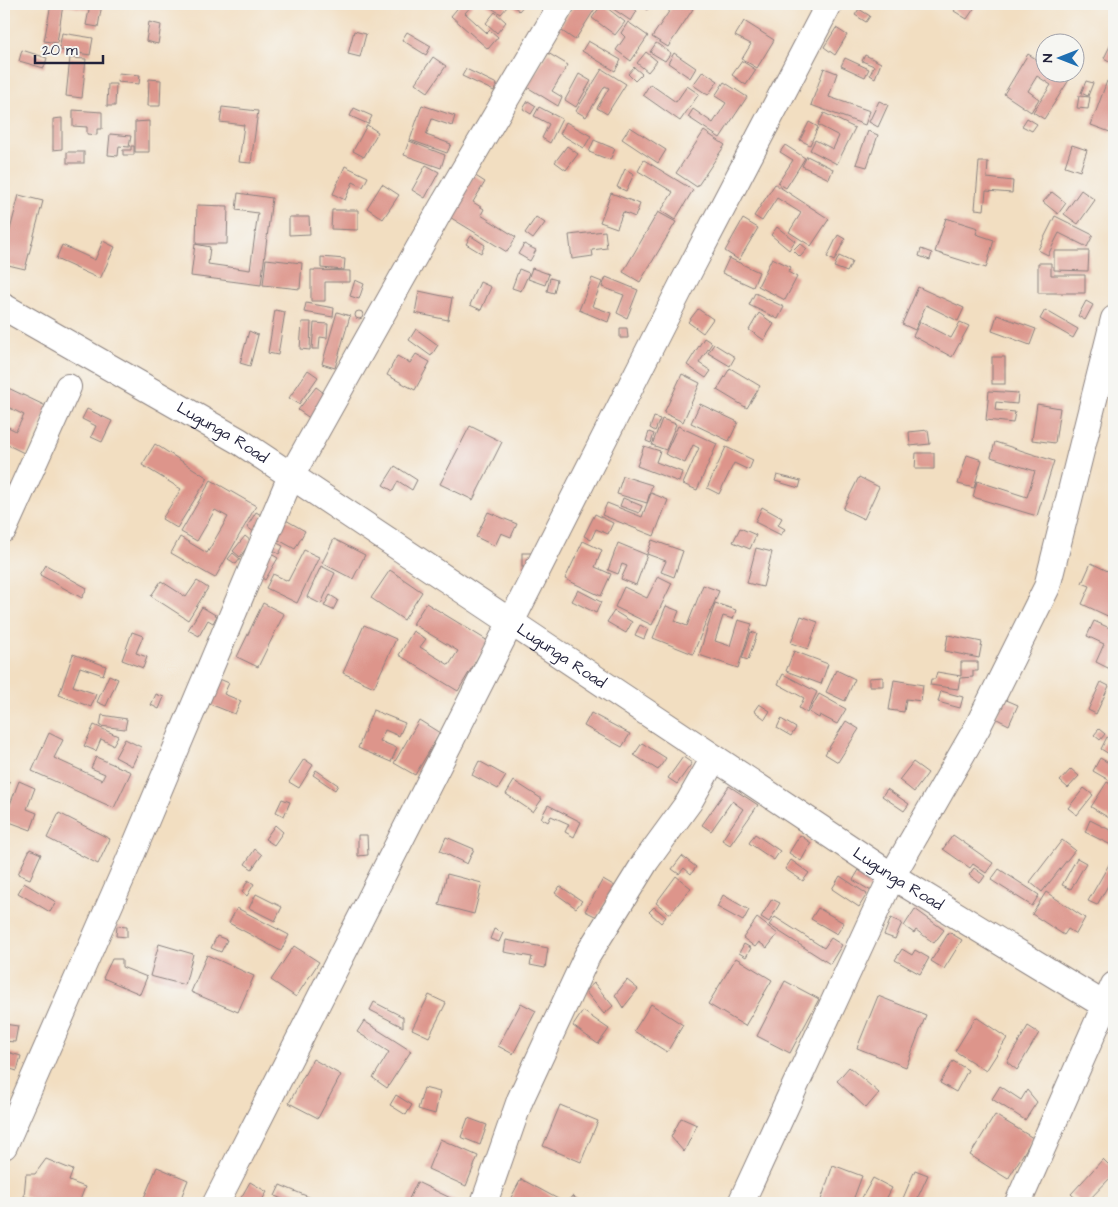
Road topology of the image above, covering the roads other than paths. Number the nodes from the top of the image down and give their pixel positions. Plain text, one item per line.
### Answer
1 (562, 4) edge
2 (829, 4) edge
3 (4, 307) edge
4 (1114, 318) edge
5 (68, 387) dead end
6 (291, 476) junction
7 (4, 529) edge
8 (512, 623) junction
9 (714, 758) junction
10 (892, 876) junction
11 (1111, 1001) edge
12 (4, 1146) edge
13 (216, 1203) edge
14 (484, 1203) edge
15 (741, 1203) edge
16 (1018, 1203) edge

1 - 6 street
2 - 8 street
3 - 6 street, Lugunga Road
4 - 10 street
5 - 7 street
6 - 8 street, Lugunga Road
6 - 12 street
8 - 9 street, Lugunga Road
8 - 13 street
9 - 10 street, Lugunga Road
9 - 14 street
10 - 11 street, Lugunga Road
10 - 15 street
11 - 16 street

